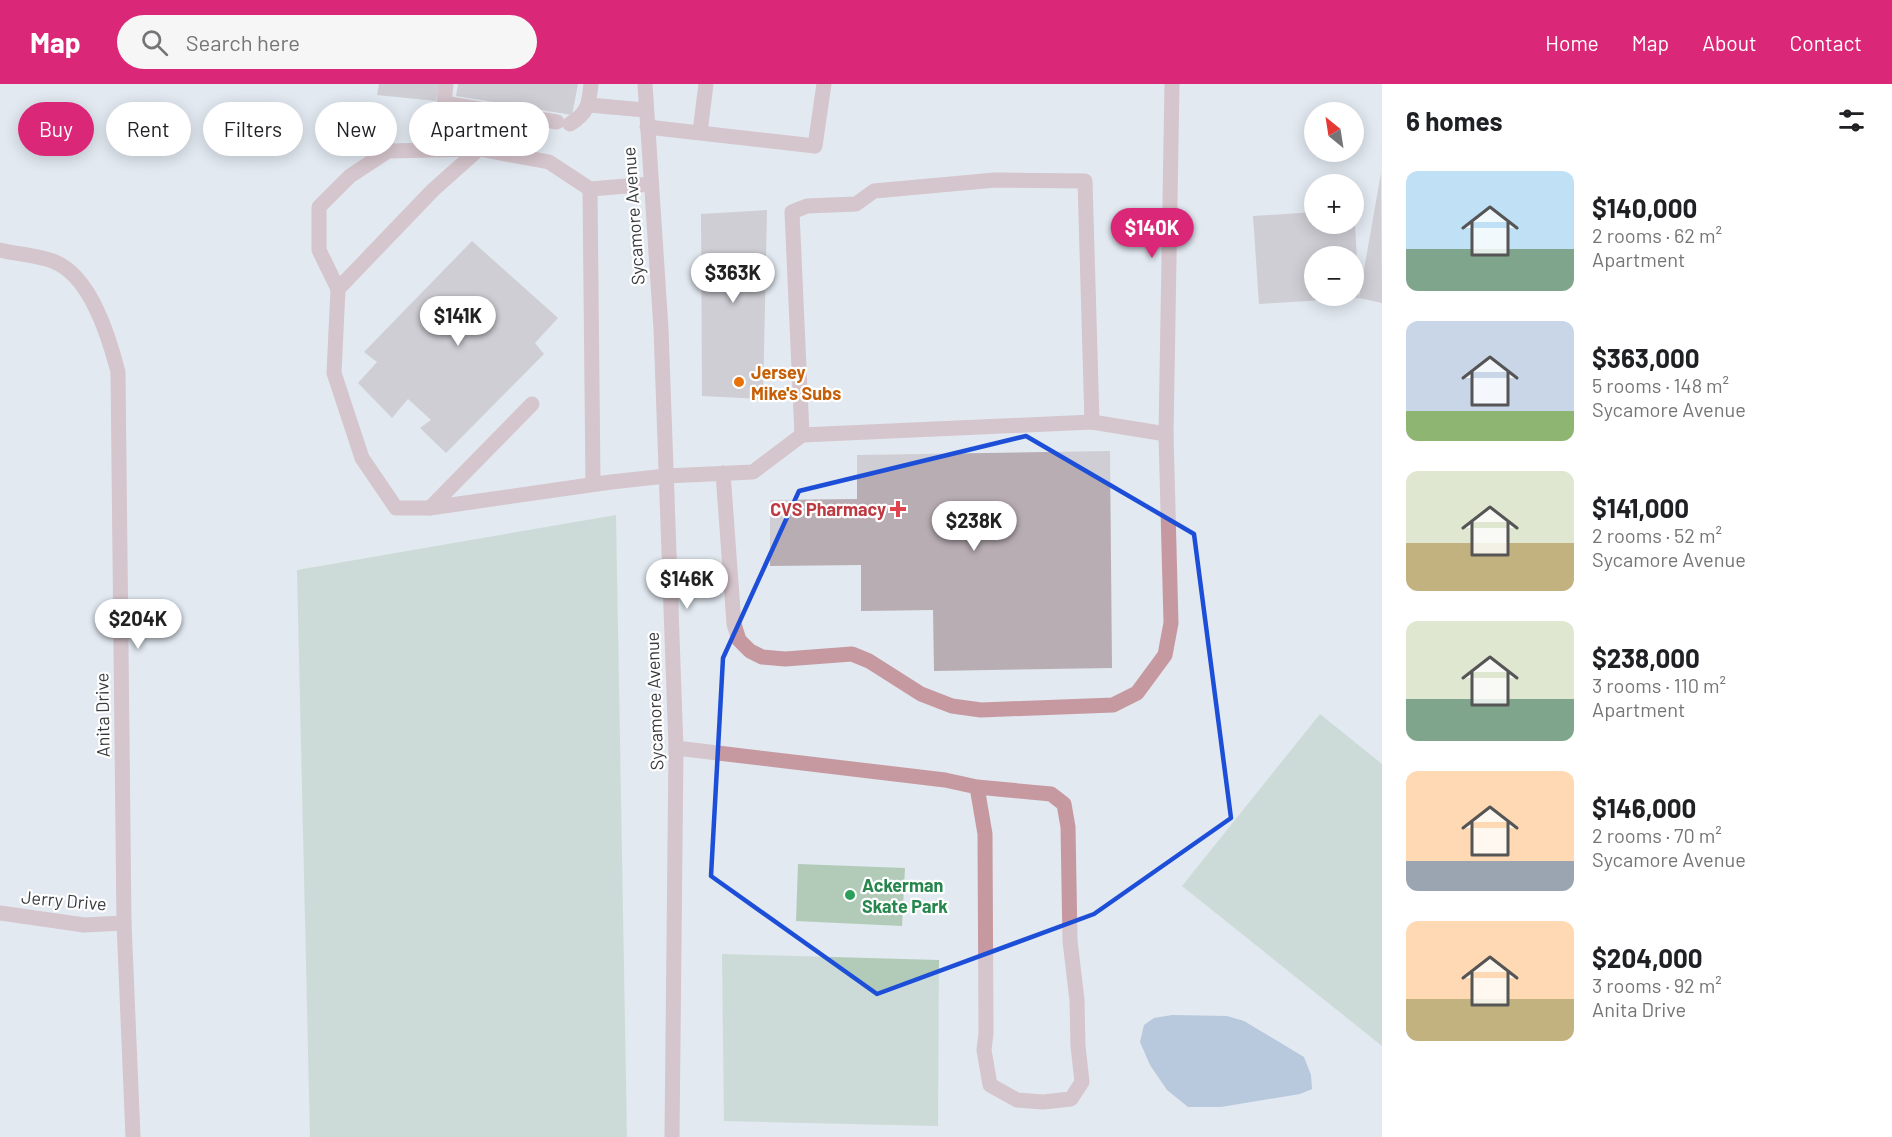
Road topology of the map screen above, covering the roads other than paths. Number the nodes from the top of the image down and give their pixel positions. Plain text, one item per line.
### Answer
1 (446, 84) edge
2 (591, 84) edge
3 (645, 84) edge
4 (706, 84) edge
5 (824, 84) edge
6 (1172, 84) edge
7 (589, 105) junction
8 (645, 110) junction
9 (646, 127) junction
10 (700, 132) junction
11 (409, 151) edge
12 (470, 156) edge
13 (516, 156) edge
14 (651, 184) junction
15 (590, 189) junction
16 (0, 250) edge
17 (338, 289) junction
18 (531, 404) dead end
19 (1092, 422) junction
20 (1166, 434) junction
21 (802, 435) junction
22 (723, 473) junction
23 (666, 476) junction
24 (593, 484) junction
25 (430, 508) junction
26 (676, 748) junction
27 (977, 787) junction
28 (0, 913) edge
29 (124, 923) junction
30 (133, 1137) edge
31 (672, 1137) edge

1 - 7 street
2 - 7 street
3 - 8 street, Sycamore Avenue
4 - 10 street
5 - 10 street
6 - 20 street
7 - 8 street
8 - 9 street, Sycamore Avenue
9 - 10 street
9 - 14 street, Sycamore Avenue
11 - 17 street
12 - 17 street
13 - 15 street
14 - 15 street
14 - 23 street, Sycamore Avenue
15 - 24 street
16 - 29 street, Anita Drive
17 - 25 street
18 - 25 street
19 - 20 street
19 - 21 street
19 - 21 street
20 - 22 street
21 - 22 street
22 - 23 street
23 - 24 street
23 - 26 street, Sycamore Avenue
24 - 25 street
26 - 27 street
26 - 31 street, Sycamore Avenue
27 - 27 street
28 - 29 street, Jerry Drive
29 - 30 street, Anita Drive

